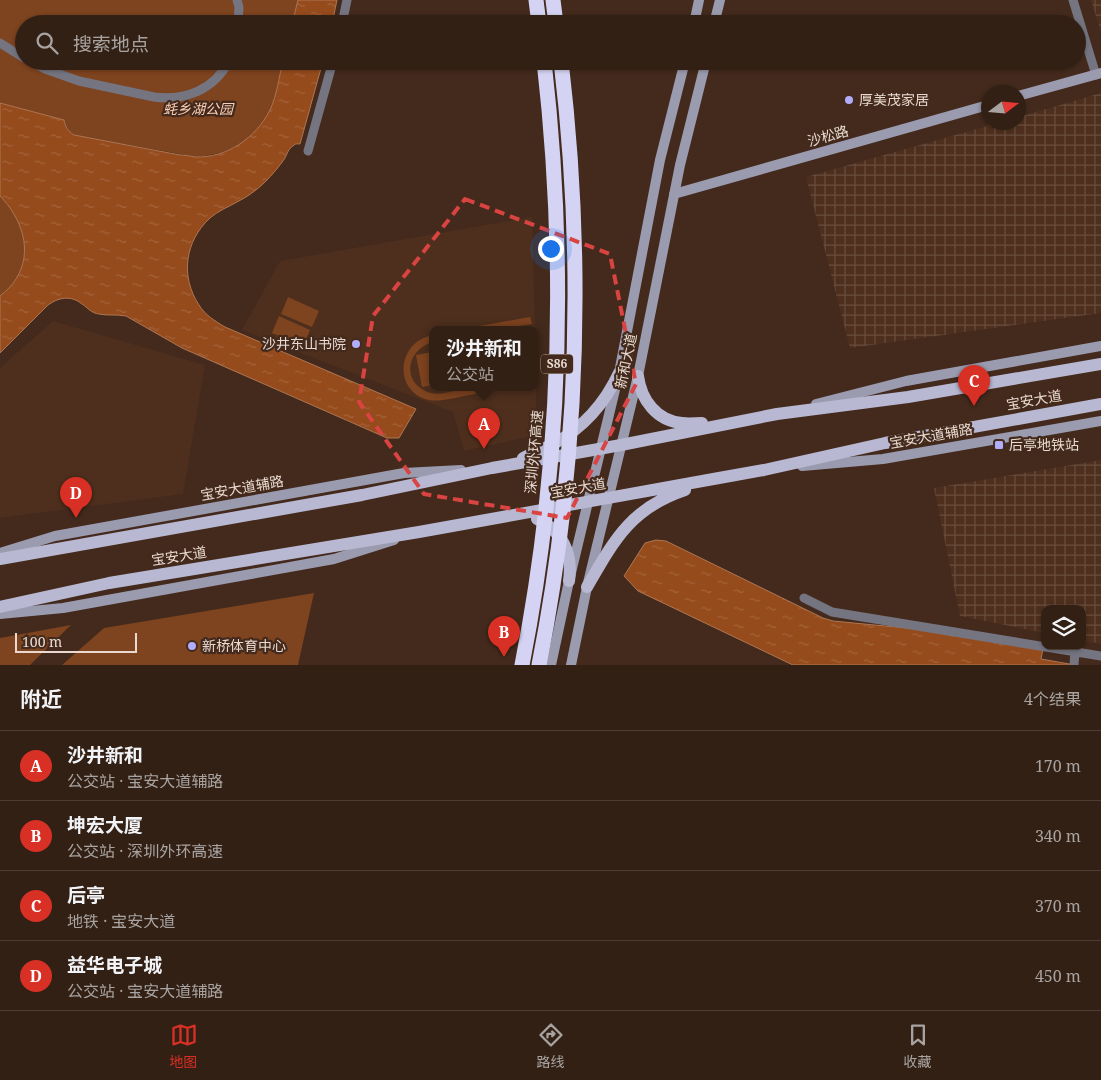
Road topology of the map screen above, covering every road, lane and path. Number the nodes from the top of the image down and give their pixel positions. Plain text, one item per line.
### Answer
1 (237, 0) edge
2 (347, 0) edge
3 (536, 0) edge
4 (553, 0) edge
5 (699, 0) edge
6 (720, 0) edge
7 (1073, 0) edge
8 (238, 15) edge
9 (344, 15) edge
10 (538, 15) edge
11 (555, 15) edge
12 (696, 15) edge
13 (716, 15) edge
14 (1078, 15) edge
15 (1086, 38) edge
16 (0, 43) edge
17 (15, 52) edge
18 (48, 70) edge
19 (223, 70) edge
20 (330, 70) edge
21 (545, 70) edge
22 (562, 70) edge
23 (683, 70) edge
24 (704, 70) edge
25 (1098, 74) edge
26 (1026, 94) edge
27 (981, 107) edge
28 (308, 151) dead end
29 (674, 194) junction
30 (1101, 346) edge
31 (1101, 364) edge
32 (619, 372) junction
33 (638, 376) junction
34 (1101, 404) edge
35 (777, 414) junction
36 (1101, 420) edge
37 (732, 423) junction
38 (621, 445) junction
39 (601, 449) junction
40 (508, 465) junction
41 (492, 468) junction
42 (764, 470) junction
43 (719, 478) junction
44 (609, 497) junction
45 (588, 501) junction
46 (515, 515) junction
47 (419, 532) junction
48 (0, 554) edge
49 (0, 559) edge
50 (569, 581) junction
51 (588, 587) junction
52 (804, 598) dead end
53 (0, 608) edge
54 (0, 614) edge
55 (1075, 651) junction
56 (1101, 656) edge
57 (522, 665) edge
58 (539, 665) edge
59 (551, 665) edge
60 (571, 665) edge
61 (1074, 665) edge

1 - 8 street
2 - 9 street
3 - 10 highway
4 - 11 highway
5 - 12 main road
6 - 13 main road
7 - 14 street
15 - 25 street
16 - 17 street
18 - 19 street
20 - 28 street
21 - 57 highway, 深圳外环高速 / S86, bridge
22 - 58 highway, S86, bridge
23 - 32 main road, 新和大道
24 - 29 main road, 新和大道
25 - 26 main road
27 - 29 main road, 沙松路
29 - 33 main road, 新和大道
30 - 35 main road
31 - 35 main road, 宝安大道
32 - 39 main road, 新和大道
32 - 40 main road
33 - 37 main road
33 - 38 main road, 新和大道
34 - 42 main road, 宝安大道
35 - 37 main road, 宝安大道
36 - 42 main road, 宝安大道辅路
37 - 38 main road, 宝安大道
38 - 39 main road, 宝安大道
38 - 44 main road, 新和大道
39 - 40 main road, 宝安大道
39 - 45 main road, 新和大道
40 - 41 main road, 宝安大道
41 - 48 main road, 宝安大道辅路
41 - 49 main road, 宝安大道
42 - 43 main road, 宝安大道
43 - 44 main road, 宝安大道
43 - 51 main road
44 - 45 main road, 宝安大道
44 - 51 main road, 新和大道
45 - 46 main road, 宝安大道
45 - 50 main road, 新和大道
46 - 47 main road, 宝安大道
46 - 50 main road
47 - 53 main road, 宝安大道
47 - 54 main road
50 - 59 main road, 新和大道
51 - 60 main road, 新和大道
52 - 55 street
55 - 56 street
55 - 61 street

